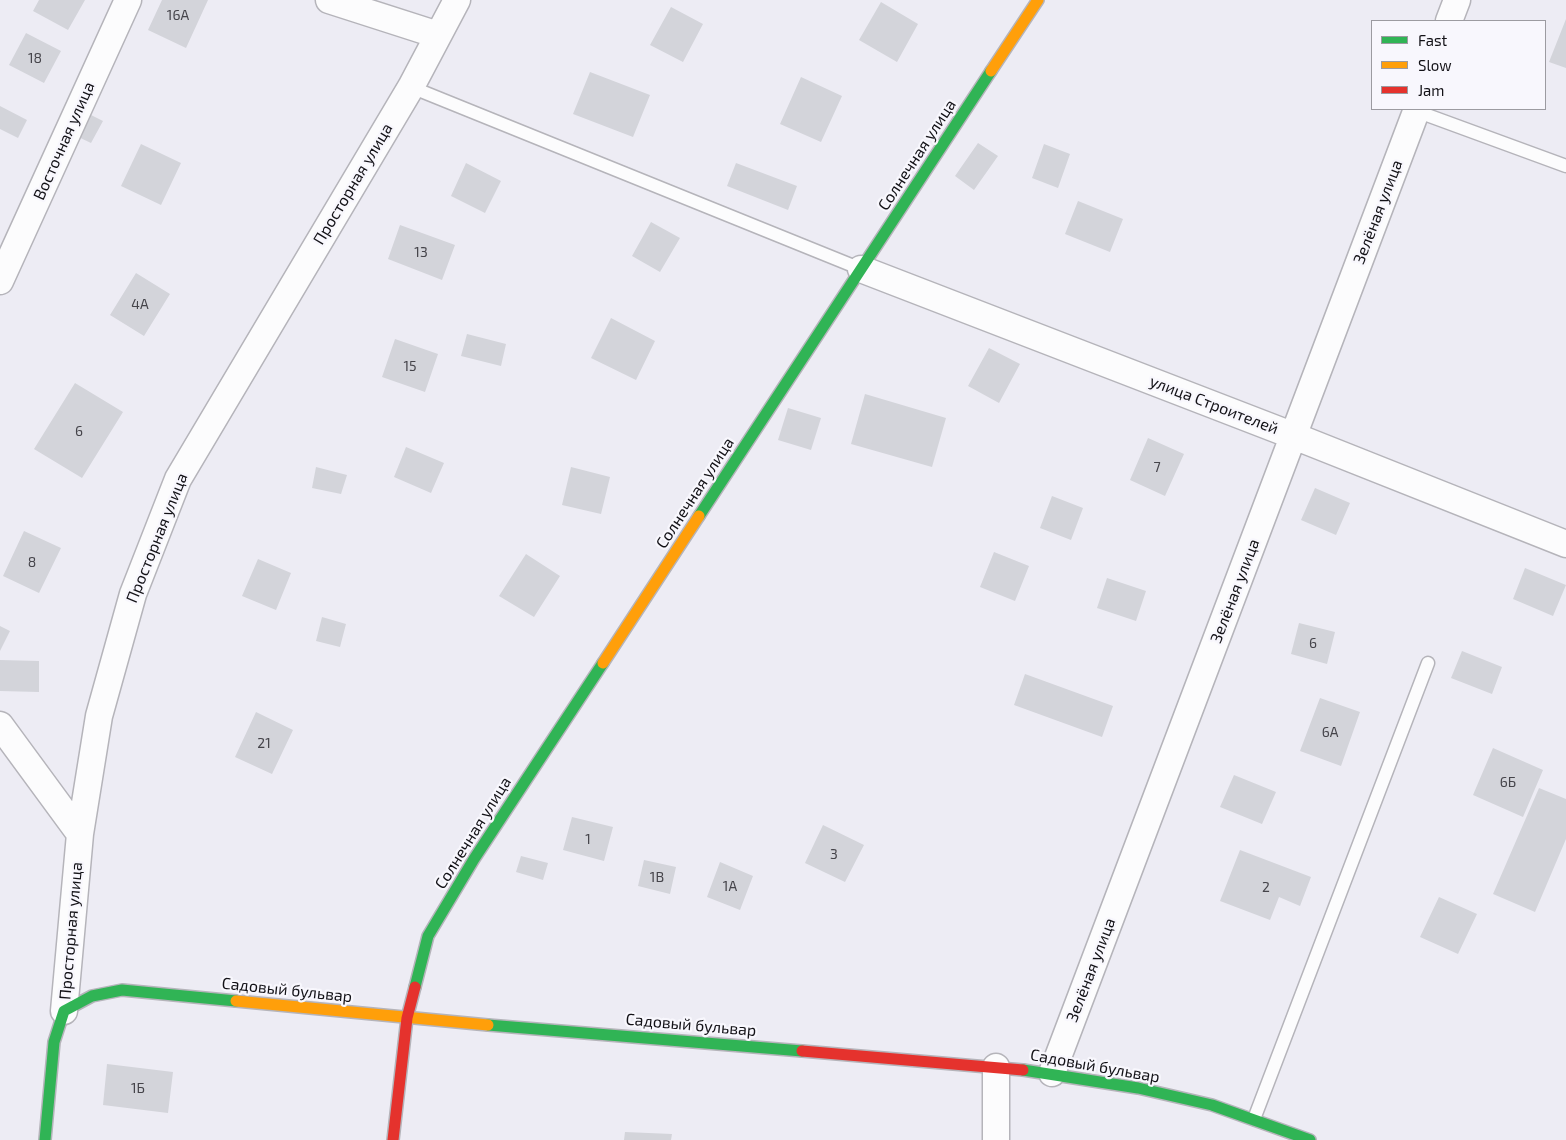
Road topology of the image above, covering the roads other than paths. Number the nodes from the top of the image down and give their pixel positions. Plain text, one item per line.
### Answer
1 (128, 0) edge
2 (330, 0) edge
3 (457, 0) edge
4 (1038, 0) edge
5 (1457, 0) edge
6 (1449, 20) edge
7 (438, 35) junction
8 (411, 87) junction
9 (1416, 110) edge
10 (1566, 166) edge
11 (861, 270) junction
12 (0, 281) edge
13 (1294, 436) junction
14 (1566, 544) edge
15 (1428, 663) dead end
16 (0, 725) edge
17 (80, 834) junction
18 (64, 1011) junction
19 (407, 1018) junction
20 (996, 1067) junction
21 (1052, 1073) junction
22 (1254, 1119) junction
23 (45, 1140) edge
24 (393, 1140) edge
25 (996, 1140) edge
26 (1310, 1140) edge

1 - 12 street, Восточная улица
2 - 7 street
3 - 7 street, Просторная улица
4 - 11 street, Солнечная улица
5 - 6 street
7 - 8 street, Просторная улица
8 - 11 lane
8 - 17 street, Просторная улица
9 - 10 lane
9 - 13 street, Зелёная улица
11 - 13 street, улица Строителей
11 - 19 street, Солнечная улица
13 - 14 street, улица Строителей
13 - 21 street, Зелёная улица
15 - 22 lane
16 - 17 street
17 - 18 street, Просторная улица
18 - 19 street, Садовый бульвар
18 - 23 street, Просторная улица
19 - 20 street, Садовый бульвар
19 - 24 street, Солнечная улица
20 - 21 street, Садовый бульвар
20 - 25 street
21 - 22 street, Садовый бульвар
22 - 26 street, Садовый бульвар

